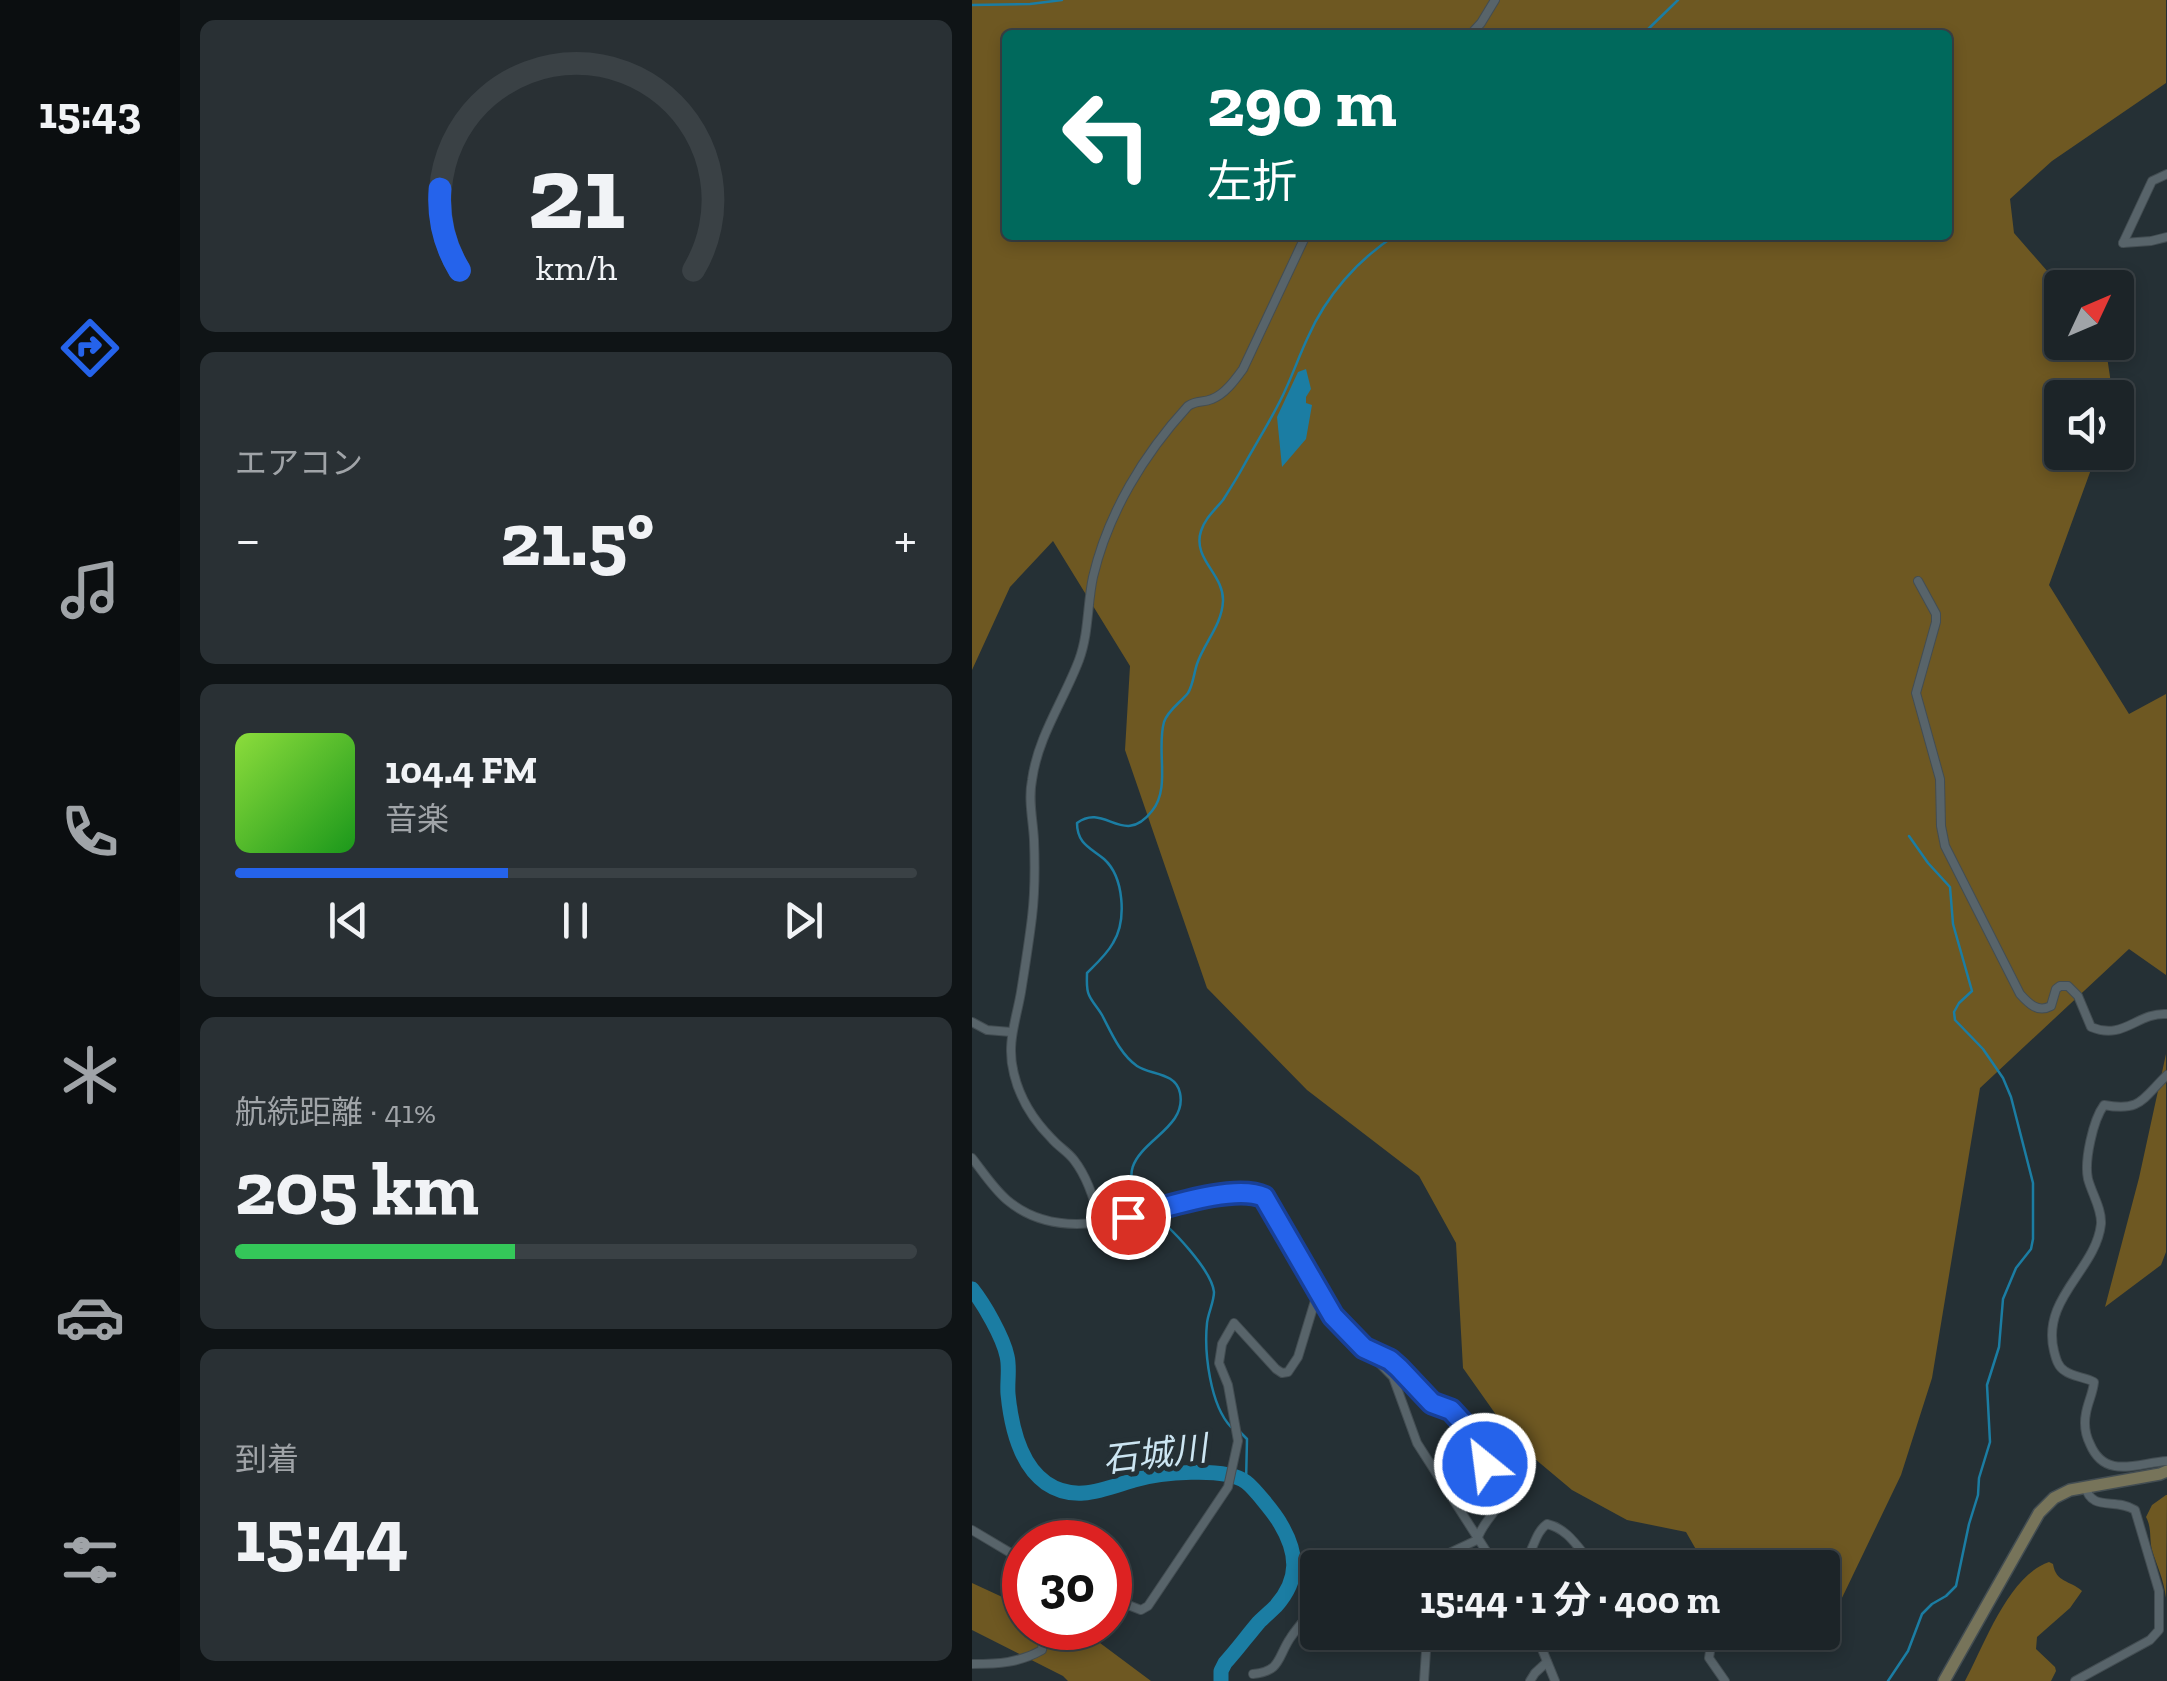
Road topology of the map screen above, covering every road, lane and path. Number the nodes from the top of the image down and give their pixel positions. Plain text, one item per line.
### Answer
1 (1495, 0) edge
2 (1475, 30) edge
3 (2166, 174) edge
4 (2166, 237) edge
5 (1304, 240) edge
6 (1918, 580) dead end
7 (2166, 1014) edge
8 (973, 1024) edge
9 (1011, 1032) junction
10 (2166, 1075) edge
11 (972, 1158) edge
12 (1100, 1223) junction
13 (1318, 1291) junction
14 (1364, 1348) junction
15 (2166, 1460) edge
16 (2166, 1471) edge
17 (2086, 1486) junction
18 (972, 1530) edge
19 (1477, 1540) junction
20 (1002, 1547) edge
21 (1456, 1550) edge
22 (1484, 1550) edge
23 (1532, 1550) edge
24 (1580, 1550) edge
25 (1132, 1607) edge
26 (1300, 1625) edge
27 (1042, 1650) edge
28 (1426, 1650) edge
29 (1543, 1650) edge
30 (1710, 1650) edge
31 (1548, 1662) junction
32 (972, 1664) edge
33 (1253, 1674) dead end
34 (1424, 1681) edge
35 (1530, 1681) edge
36 (1555, 1681) edge
37 (1725, 1681) edge
38 (1944, 1681) edge
39 (2074, 1681) edge

1 - 2 street
3 - 4 street
5 - 9 street
6 - 7 street
8 - 9 street
9 - 12 street
10 - 15 street
11 - 12 street
12 - 13 street
13 - 14 street
13 - 25 street
14 - 19 street
14 - 19 street
16 - 17 street
17 - 38 street
17 - 39 street
18 - 20 street
19 - 21 street
19 - 22 street
23 - 24 street
26 - 33 street
27 - 32 street
28 - 34 street
29 - 31 street
30 - 37 street
31 - 35 street
31 - 36 street

